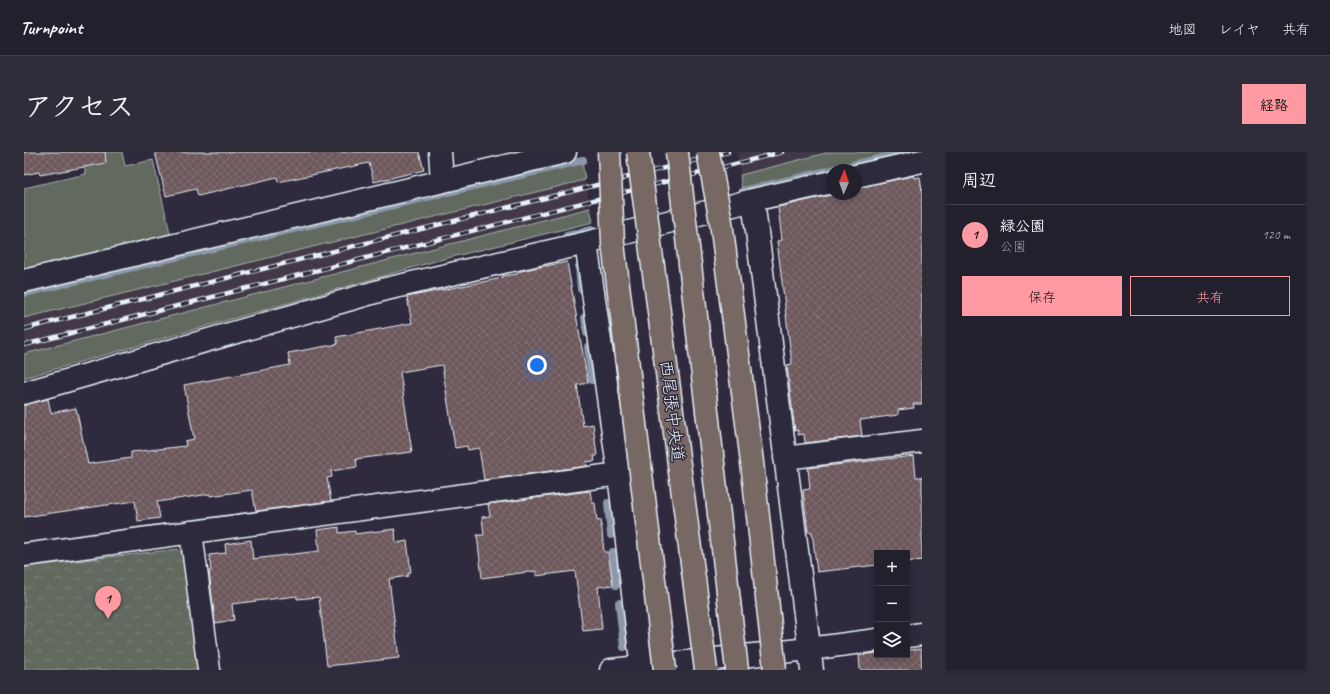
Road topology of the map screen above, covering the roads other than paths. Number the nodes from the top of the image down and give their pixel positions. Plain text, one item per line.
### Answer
1 (440, 152) edge
2 (564, 152) edge
3 (609, 152) edge
4 (638, 152) edge
5 (677, 152) edge
6 (708, 152) edge
7 (922, 161) edge
8 (862, 175) edge
9 (442, 181) junction
10 (826, 183) edge
11 (753, 200) junction
12 (586, 243) junction
13 (24, 281) edge
14 (24, 393) edge
15 (922, 441) edge
16 (785, 458) junction
17 (619, 474) junction
18 (191, 532) junction
19 (24, 555) edge
20 (922, 634) edge
21 (910, 636) edge
22 (874, 640) edge
23 (809, 649) junction
24 (642, 668) edge
25 (209, 670) edge
26 (611, 670) edge
27 (664, 670) edge
28 (706, 670) edge
29 (737, 670) edge
30 (775, 670) edge
31 (812, 670) edge

1 - 9 street
2 - 9 street
3 - 27 main road, bridge
4 - 28 main road, 西尾張中央道, bridge
5 - 29 main road, 西尾張中央道, bridge
6 - 30 main road, bridge
7 - 8 street
9 - 13 street
10 - 11 street
11 - 12 street
11 - 16 street
12 - 14 street
12 - 17 street
15 - 16 street
16 - 23 street
17 - 18 street
17 - 24 street
18 - 19 street
18 - 25 street
20 - 21 street
22 - 23 street
23 - 24 street
23 - 31 street
24 - 26 street

